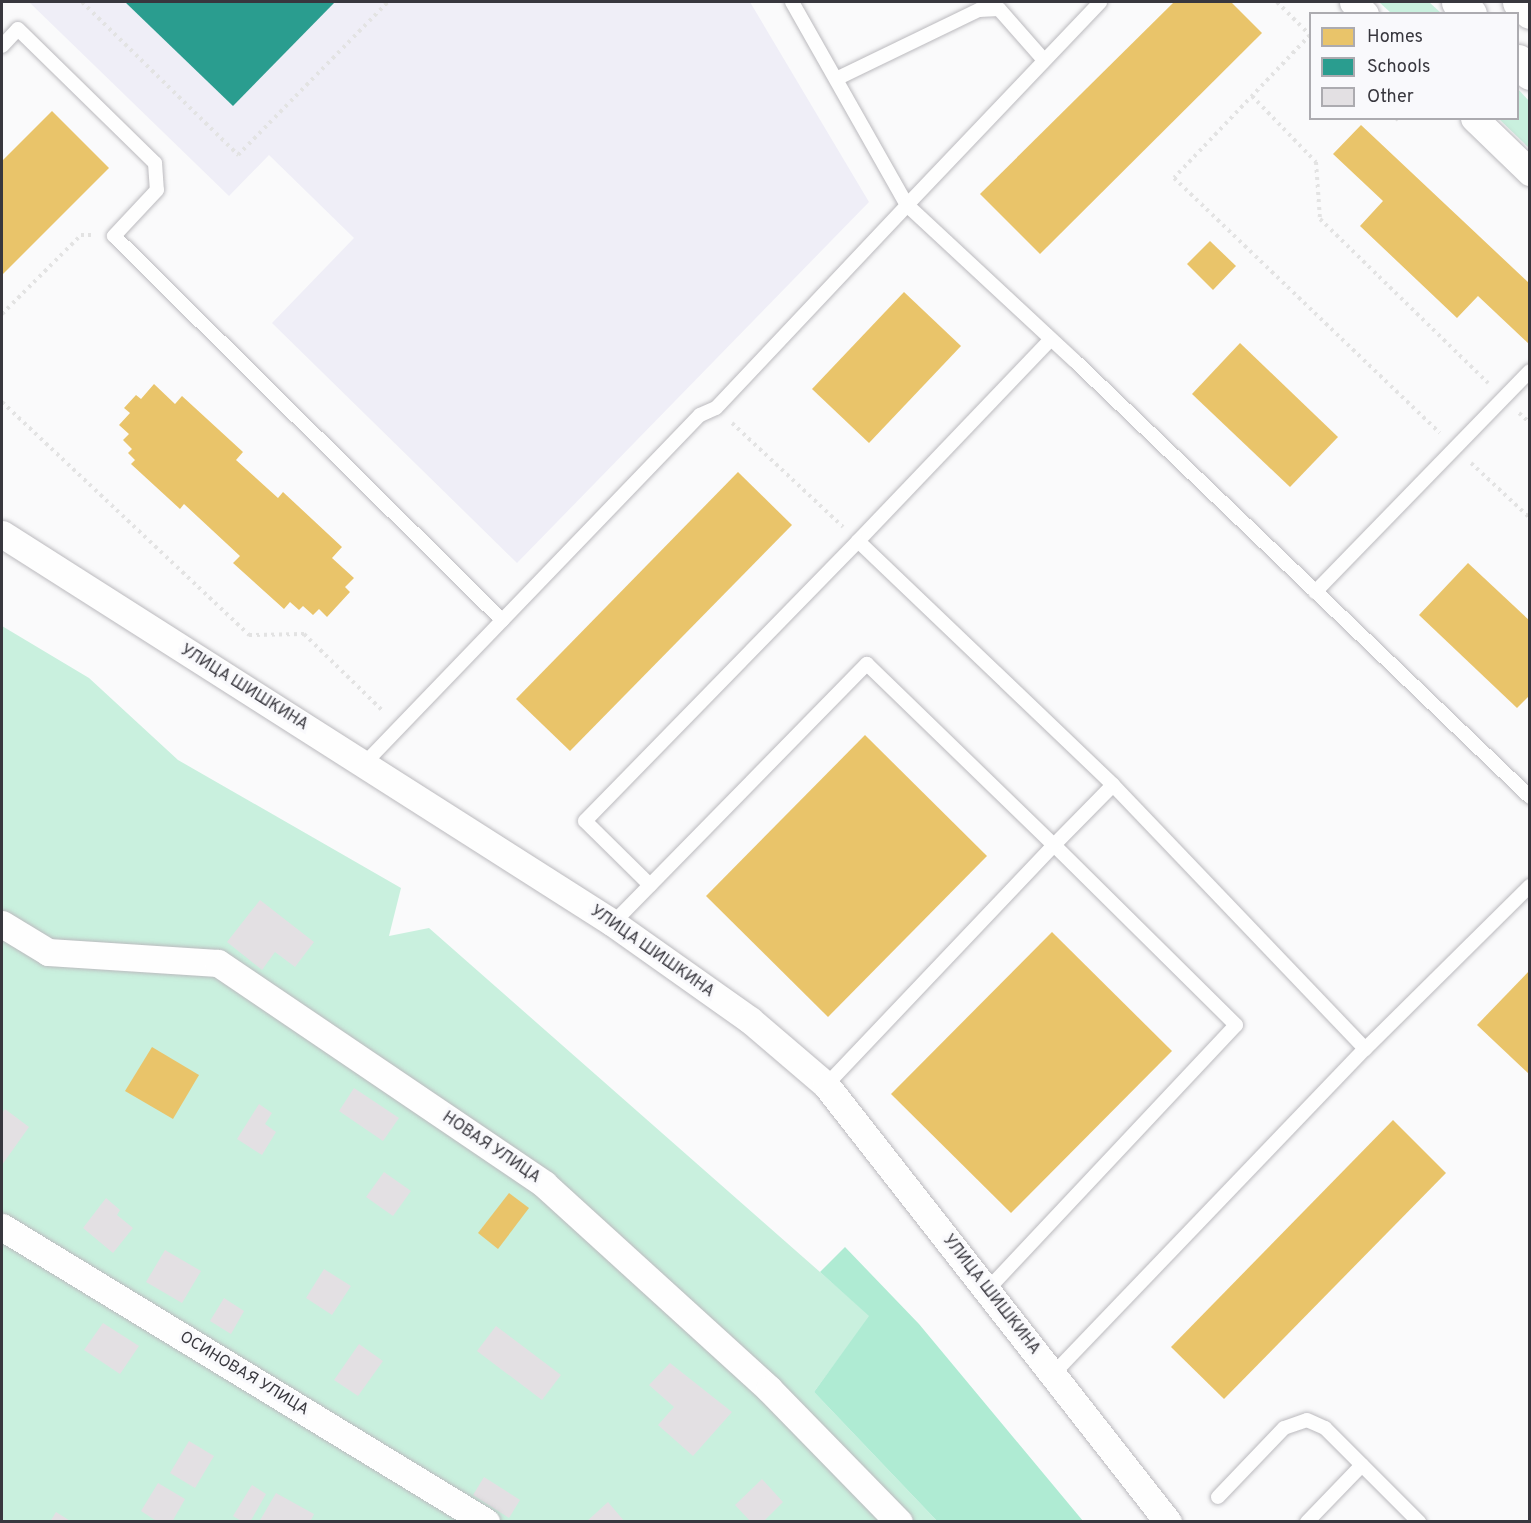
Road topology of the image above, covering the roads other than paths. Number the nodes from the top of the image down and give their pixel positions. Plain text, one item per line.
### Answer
1 (792, 2) edge
2 (1100, 2) edge
3 (1519, 2) edge
4 (1530, 12) edge
5 (2, 45) edge
6 (1044, 60) junction
7 (1519, 62) edge
8 (1530, 73) edge
9 (836, 79) junction
10 (1476, 120) edge
11 (1530, 172) edge
12 (906, 205) junction
13 (1052, 339) junction
14 (1530, 371) edge
15 (2, 534) edge
16 (858, 541) junction
17 (1315, 592) junction
18 (502, 620) junction
19 (364, 764) junction
20 (1113, 785) junction
21 (1530, 797) edge
22 (1054, 845) junction
23 (650, 885) junction
24 (1530, 886) edge
25 (613, 923) junction
26 (2, 924) edge
27 (1365, 1049) junction
28 (826, 1085) junction
29 (2, 1227) edge
30 (987, 1290) junction
31 (1053, 1374) junction
32 (1362, 1465) junction
33 (1218, 1497) dead end
34 (486, 1521) edge
35 (899, 1521) edge
36 (1167, 1521) edge
37 (1307, 1521) edge
38 (1419, 1521) edge

1 - 9 lane
2 - 6 lane
3 - 4 street
5 - 18 lane
6 - 9 lane
6 - 12 lane
7 - 8 street
9 - 12 lane
10 - 11 street
12 - 13 lane
12 - 18 lane
13 - 16 lane
13 - 17 lane
14 - 17 lane
15 - 19 street, УЛИЦА ШИШКИНА
16 - 20 lane
16 - 23 lane
17 - 21 lane
18 - 19 lane
19 - 25 street, УЛИЦА ШИШКИНА
20 - 22 lane
20 - 27 lane
22 - 23 lane
22 - 28 lane
22 - 30 lane
23 - 25 lane
24 - 27 lane
25 - 28 street, УЛИЦА ШИШКИНА
26 - 35 street, НОВАЯ УЛИЦА
27 - 31 lane
28 - 30 street, УЛИЦА ШИШКИНА
29 - 34 street, ОСИНОВАЯ УЛИЦА
30 - 31 street, УЛИЦА ШИШКИНА
31 - 36 street, УЛИЦА ШИШКИНА
32 - 33 lane
32 - 37 lane
32 - 38 lane

